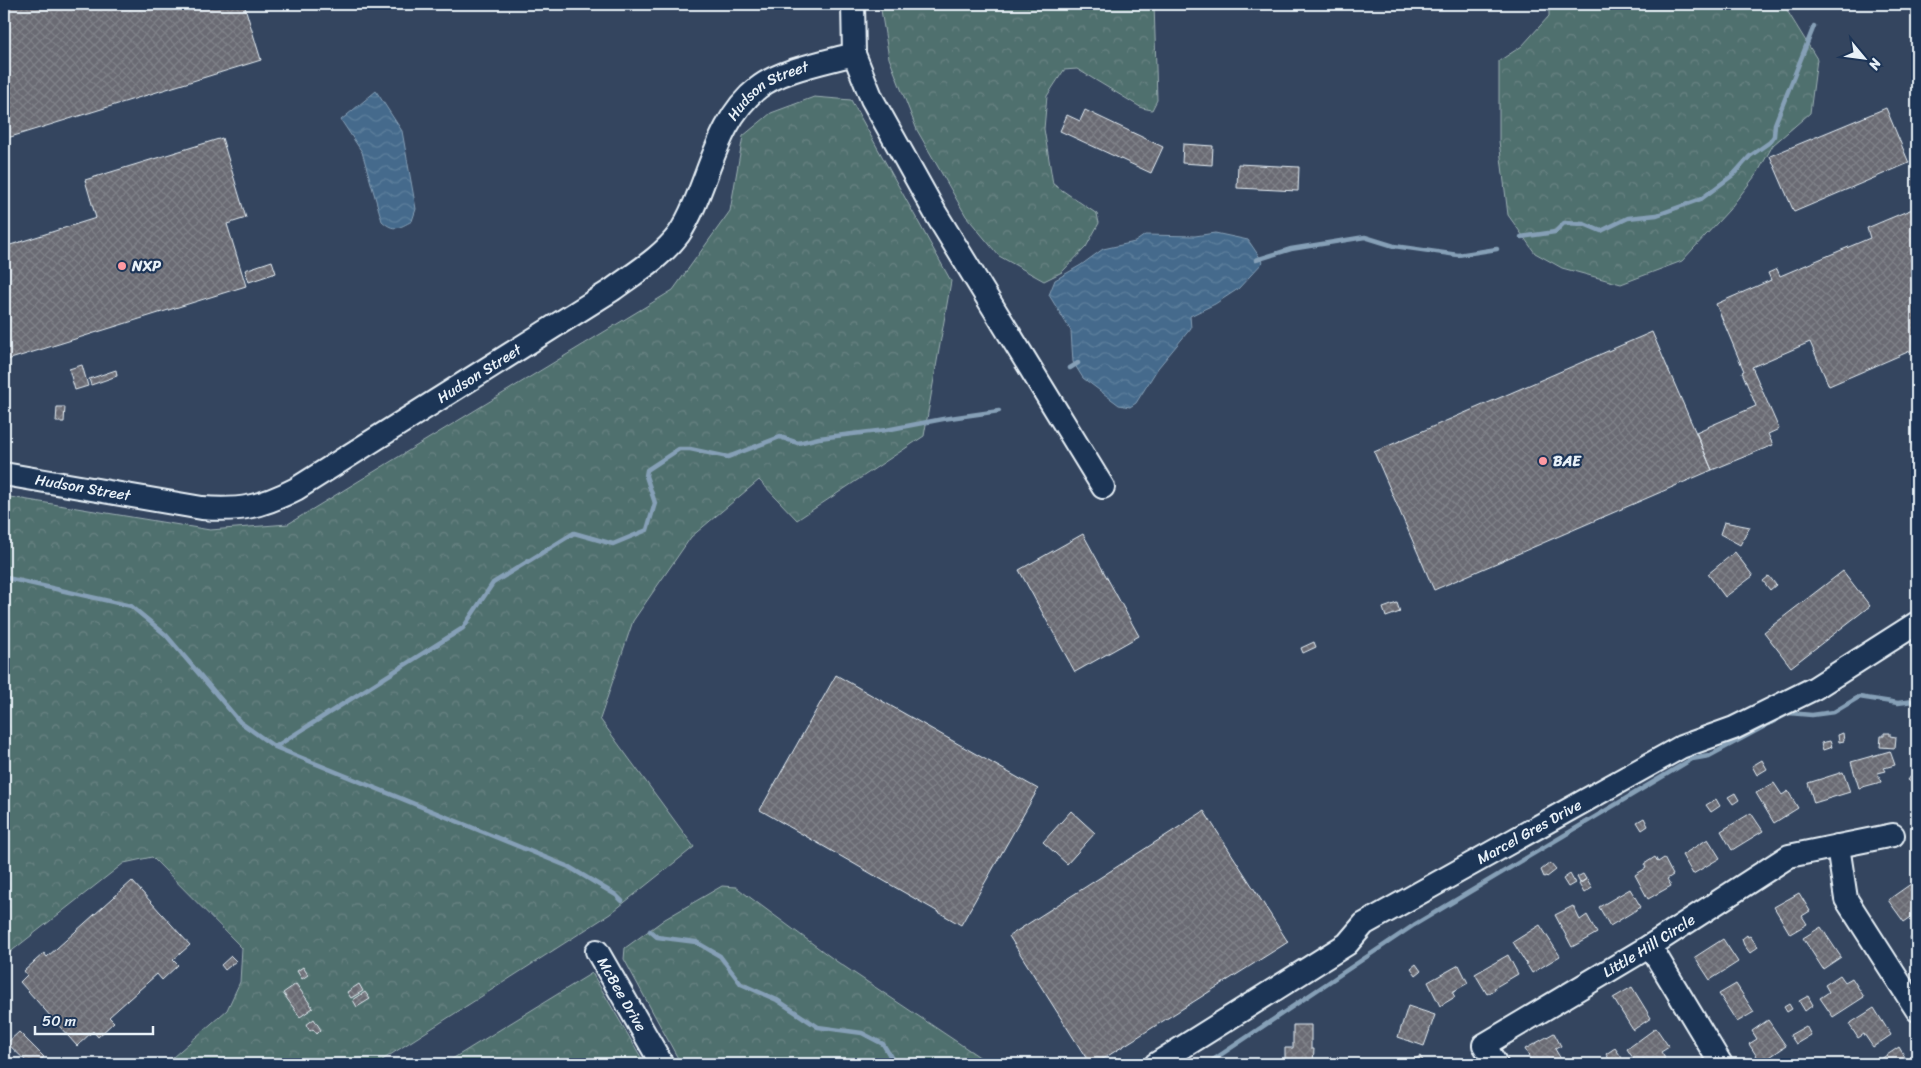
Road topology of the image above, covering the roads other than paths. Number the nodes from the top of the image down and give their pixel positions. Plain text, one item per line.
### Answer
1 (853, 4) edge
2 (854, 54) junction
3 (4, 474) edge
4 (1103, 487) dead end
5 (1917, 624) edge
6 (1893, 835) dead end
7 (1838, 846) junction
8 (1650, 946) junction
9 (597, 950) dead end
10 (1917, 1010) edge
11 (662, 1064) edge
12 (1156, 1064) edge
13 (1496, 1064) edge
14 (1721, 1064) edge

1 - 2 street
2 - 3 street, Hudson Street
2 - 4 street
5 - 12 street, Marcel Gres Drive
6 - 7 street, Little Hill Circle
7 - 8 street, Little Hill Circle
7 - 10 street
8 - 13 street, Little Hill Circle
8 - 14 street
9 - 11 street, McBee Drive

